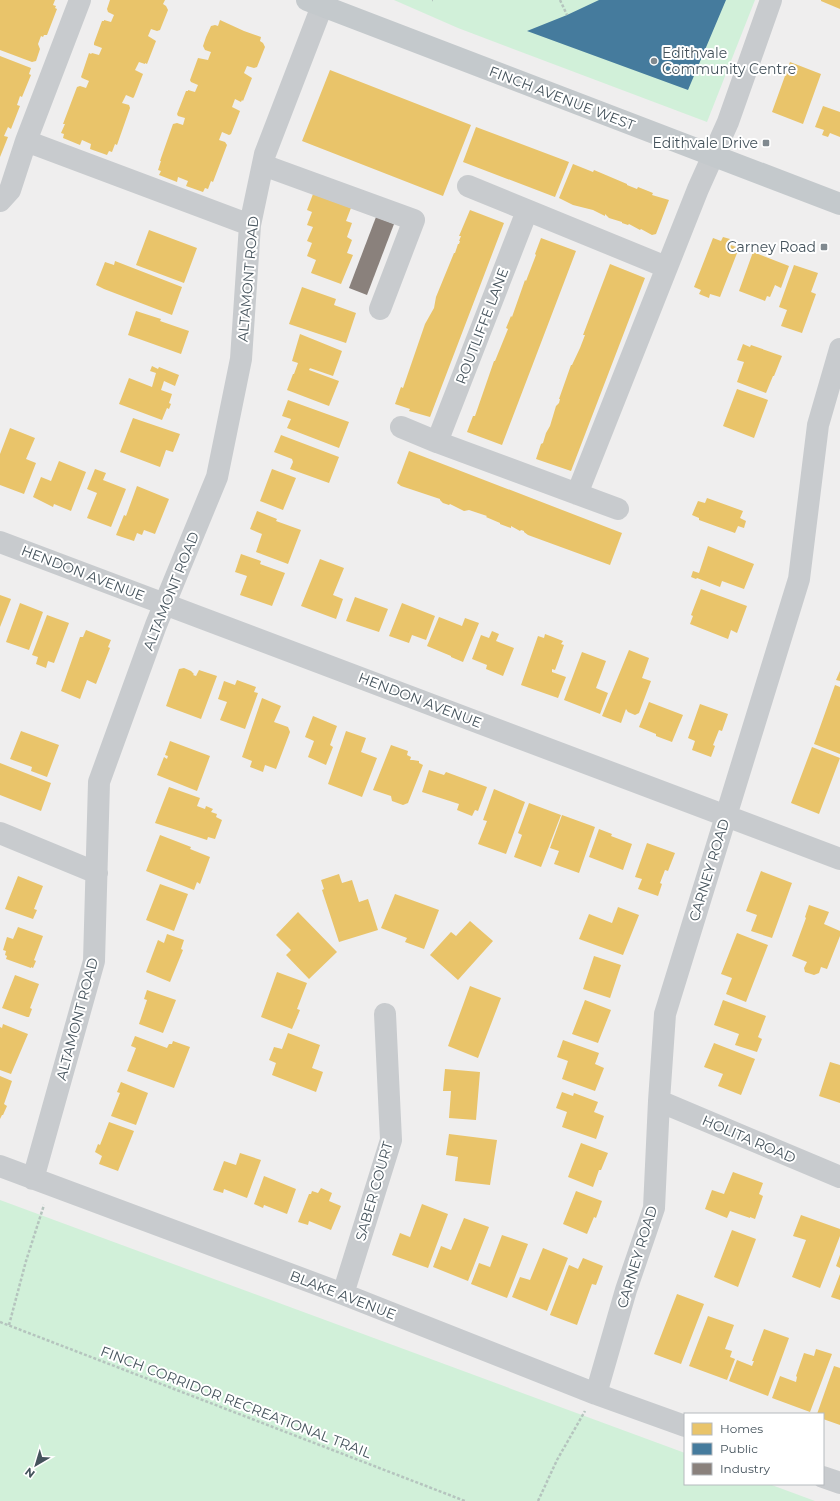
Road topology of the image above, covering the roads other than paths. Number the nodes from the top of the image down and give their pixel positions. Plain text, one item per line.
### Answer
1 (80, 0) edge
2 (771, 0) edge
3 (315, 3) edge
4 (26, 141) junction
5 (712, 155) junction
6 (263, 165) junction
7 (468, 186) dead end
8 (0, 201) edge
9 (840, 204) edge
10 (527, 211) junction
11 (250, 225) junction
12 (666, 266) junction
13 (380, 309) dead end
14 (840, 348) edge
15 (401, 427) dead end
16 (436, 442) junction
17 (577, 494) junction
18 (618, 510) dead end
19 (0, 542) edge
20 (164, 604) junction
21 (726, 815) junction
22 (0, 833) edge
23 (840, 859) edge
24 (98, 873) junction
25 (385, 1014) dead end
26 (659, 1101) junction
27 (0, 1166) edge
28 (840, 1176) edge
29 (33, 1179) junction
30 (343, 1294) junction
31 (592, 1400) junction
32 (684, 1426) edge
33 (824, 1477) edge
34 (840, 1483) edge

1 - 4 street
2 - 5 street
3 - 5 main road, FINCH AVENUE WEST
3 - 6 street, ALTAMONT ROAD
4 - 8 street
4 - 11 street
5 - 9 main road, FINCH AVENUE WEST
5 - 12 street
6 - 11 street, ALTAMONT ROAD
6 - 13 street
7 - 10 street
10 - 12 street
10 - 16 street, ROUTLIFFE LANE
11 - 20 street, ALTAMONT ROAD
12 - 17 street
14 - 21 street, CARNEY ROAD
15 - 16 street
16 - 17 street
17 - 18 street
19 - 20 street, HENDON AVENUE
20 - 21 street, HENDON AVENUE
20 - 24 street, ALTAMONT ROAD
21 - 23 street, HENDON AVENUE
21 - 26 street, CARNEY ROAD
22 - 24 street
24 - 29 street, ALTAMONT ROAD
25 - 30 street, SABER COURT
26 - 28 street, HOLITA ROAD
26 - 31 street, CARNEY ROAD
27 - 29 street, BLAKE AVENUE
29 - 30 street, BLAKE AVENUE
30 - 31 street, BLAKE AVENUE
31 - 32 street, BLAKE AVENUE
33 - 34 street

